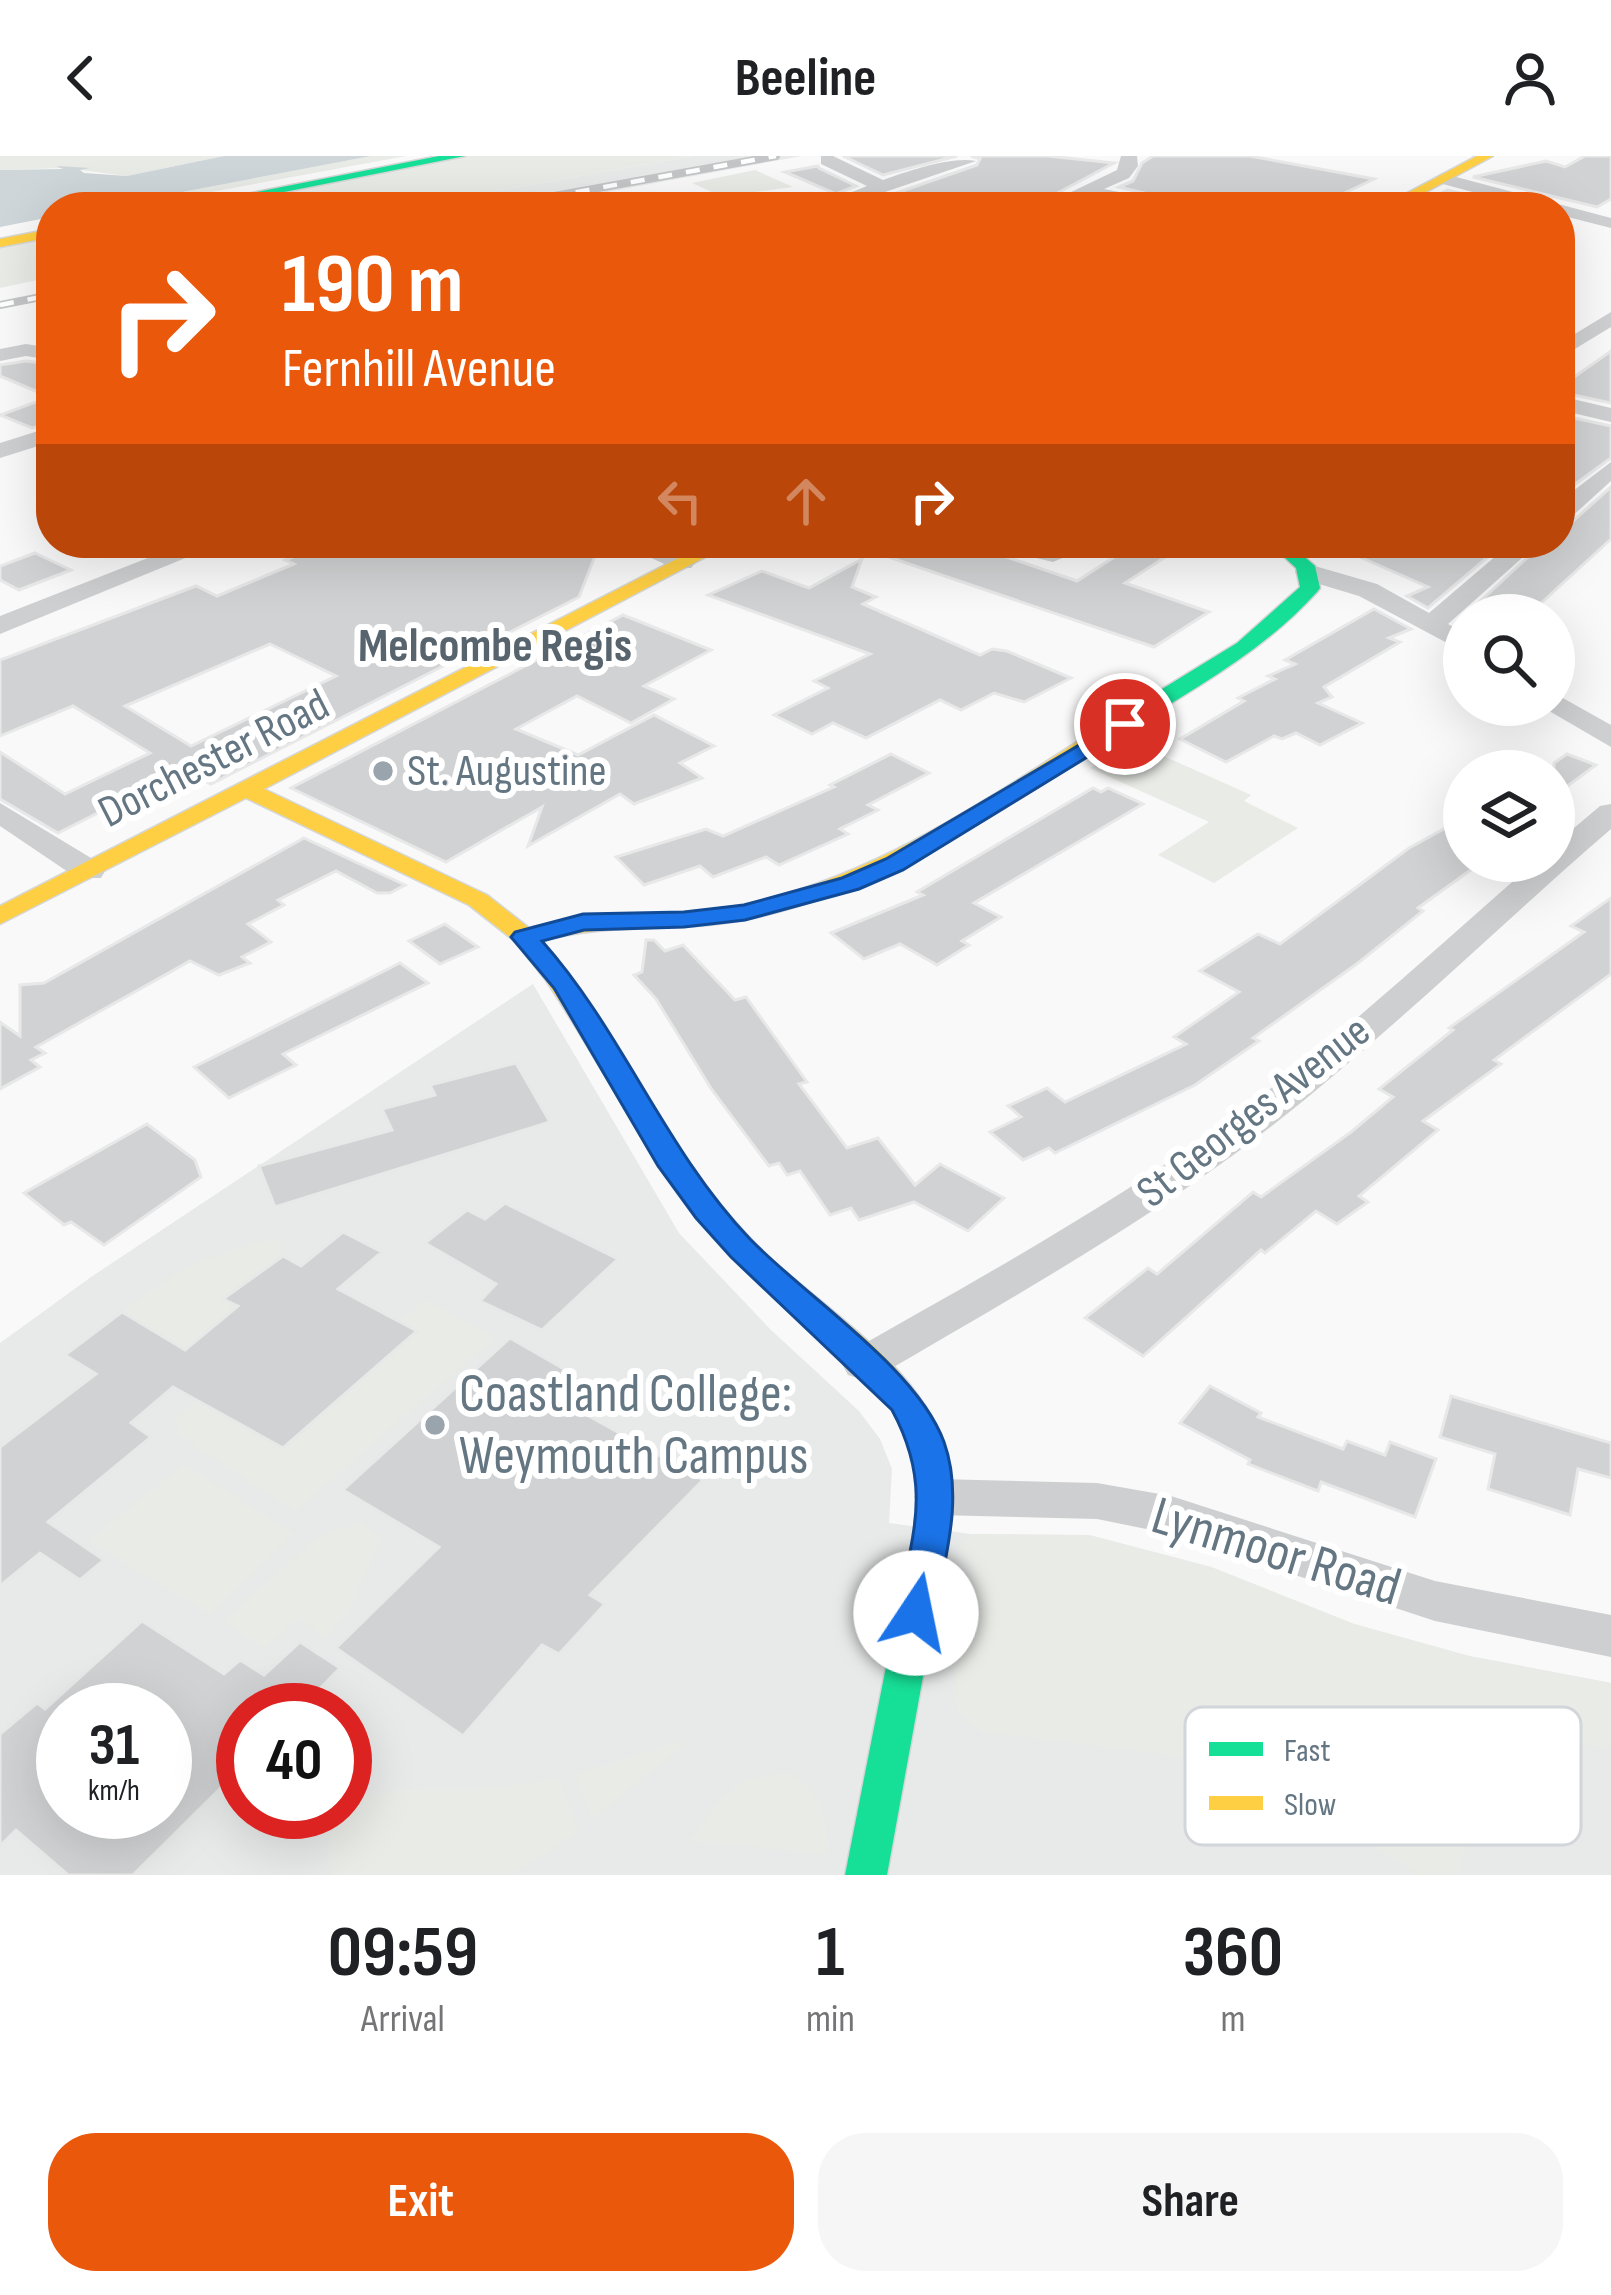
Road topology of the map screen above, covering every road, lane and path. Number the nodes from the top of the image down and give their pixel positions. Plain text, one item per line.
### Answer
1 (459, 156) edge
2 (1487, 156) edge
3 (827, 160) dead end
4 (968, 161) dead end
5 (1126, 165) edge
6 (1444, 179) junction
7 (883, 188) junction
8 (1086, 190) junction
9 (268, 192) edge
10 (871, 192) edge
11 (1082, 192) edge
12 (1095, 192) edge
13 (1418, 192) edge
14 (1493, 192) edge
15 (1575, 214) edge
16 (1611, 223) edge
17 (36, 236) edge
18 (0, 243) edge
19 (1611, 318) edge
20 (1575, 342) edge
21 (36, 352) edge
22 (0, 355) edge
23 (1575, 407) edge
24 (1611, 415) edge
25 (36, 439) edge
26 (0, 451) edge
27 (1611, 470) edge
28 (1575, 501) edge
29 (171, 558) edge
30 (670, 558) edge
31 (692, 558) edge
32 (1293, 558) edge
33 (1509, 558) edge
34 (682, 563) junction
35 (1307, 572) junction
36 (1432, 624) junction
37 (0, 626) edge
38 (1443, 631) edge
39 (1575, 715) edge
40 (1611, 738) edge
41 (246, 789) junction
42 (0, 812) edge
43 (1611, 813) edge
44 (89, 871) junction
45 (0, 916) edge
46 (524, 937) junction
47 (864, 1364) junction
48 (938, 1497) junction
49 (1611, 1636) edge
50 (866, 1875) edge

1 - 9 street
2 - 6 street
3 - 7 street
4 - 7 street
5 - 8 street
6 - 13 street
6 - 14 street
7 - 10 street
8 - 11 street
8 - 12 street
15 - 16 street
17 - 18 street
19 - 20 street
21 - 22 street
23 - 24 street
25 - 26 street
27 - 28 street
29 - 37 street
30 - 34 street
31 - 34 street, Dorchester Road
32 - 35 street
33 - 36 street
34 - 41 street, Dorchester Road
35 - 36 street
35 - 46 street
36 - 38 street
39 - 40 street
41 - 44 street, Dorchester Road
41 - 46 street
42 - 44 street
43 - 47 street, St Georges Avenue
44 - 45 street, Dorchester Road
46 - 47 street
47 - 48 street
48 - 49 street, Lynmoor Road
48 - 50 street

